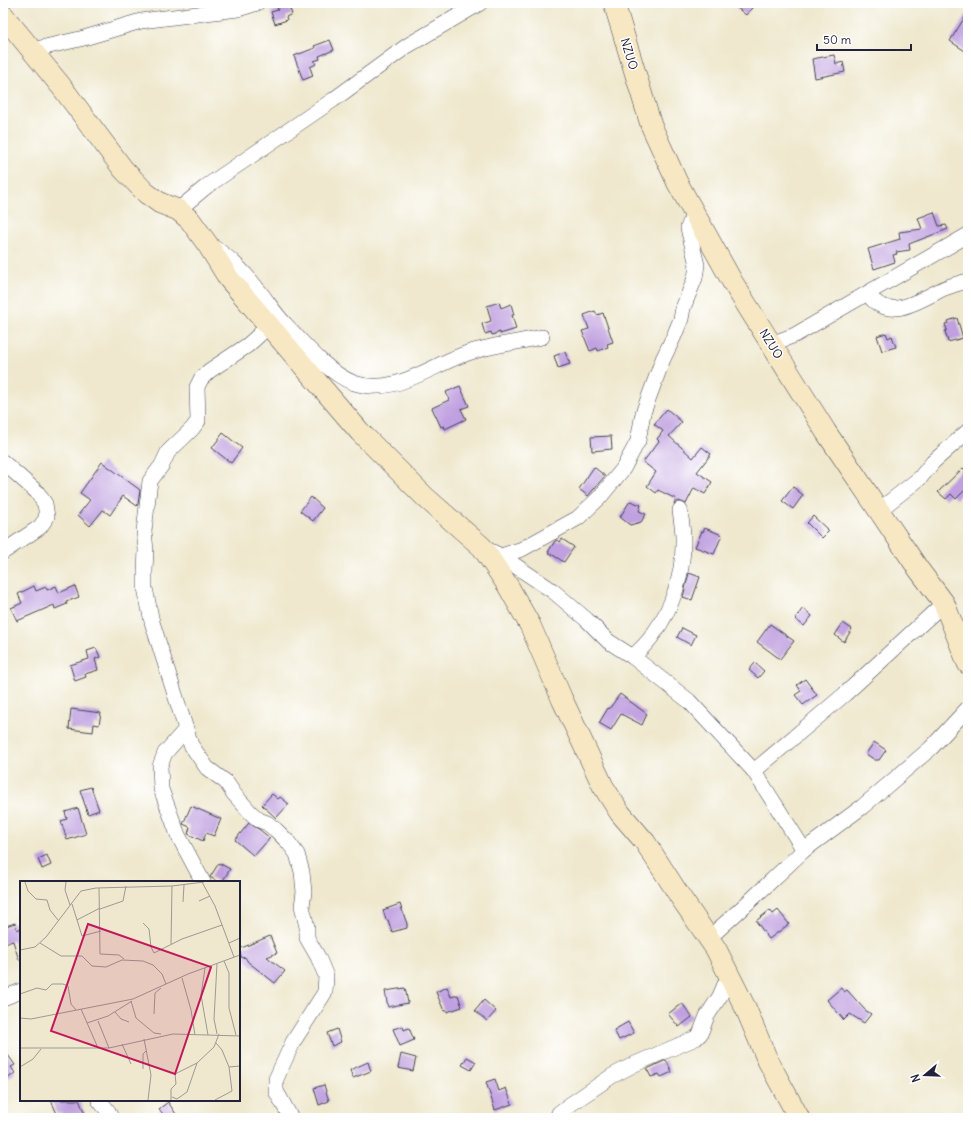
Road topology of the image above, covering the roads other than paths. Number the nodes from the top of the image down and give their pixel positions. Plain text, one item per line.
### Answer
1 (257, 3) edge
2 (480, 3) edge
3 (614, 3) edge
4 (3, 15) edge
5 (32, 50) junction
6 (178, 210) junction
7 (694, 212) junction
8 (968, 235) edge
9 (208, 245) junction
10 (968, 281) edge
11 (868, 294) junction
12 (268, 324) junction
13 (542, 337) dead end
14 (771, 344) junction
15 (968, 431) edge
16 (3, 462) edge
17 (877, 507) junction
18 (680, 510) dead end
19 (482, 547) junction
20 (3, 552) edge
21 (501, 556) junction
22 (944, 603) junction
23 (633, 657) junction
24 (968, 664) edge
25 (968, 708) edge
26 (186, 729) junction
27 (754, 771) junction
28 (804, 850) junction
29 (201, 881) edge
30 (709, 938) junction
31 (729, 974) junction
32 (20, 993) edge
33 (3, 998) edge
34 (100, 1101) edge
35 (111, 1118) edge
36 (291, 1118) edge
37 (557, 1118) edge
38 (799, 1118) edge

1 - 5 street
2 - 6 street
3 - 7 street, NZUO
4 - 5 street
5 - 6 street
6 - 9 street
7 - 14 street, NZUO
7 - 21 street
8 - 11 street
9 - 12 street
9 - 13 street
10 - 11 street
11 - 14 street
12 - 19 street
12 - 26 street
14 - 17 street, NZUO
15 - 17 street
16 - 20 street
17 - 22 street, NZUO
18 - 23 street
19 - 21 street
19 - 30 street
21 - 23 street
22 - 24 street, NZUO
22 - 27 street
23 - 27 street
25 - 28 street
26 - 29 street
26 - 36 street
27 - 28 street
28 - 30 street
30 - 31 street
31 - 37 street
31 - 38 street
32 - 33 street
34 - 35 street

